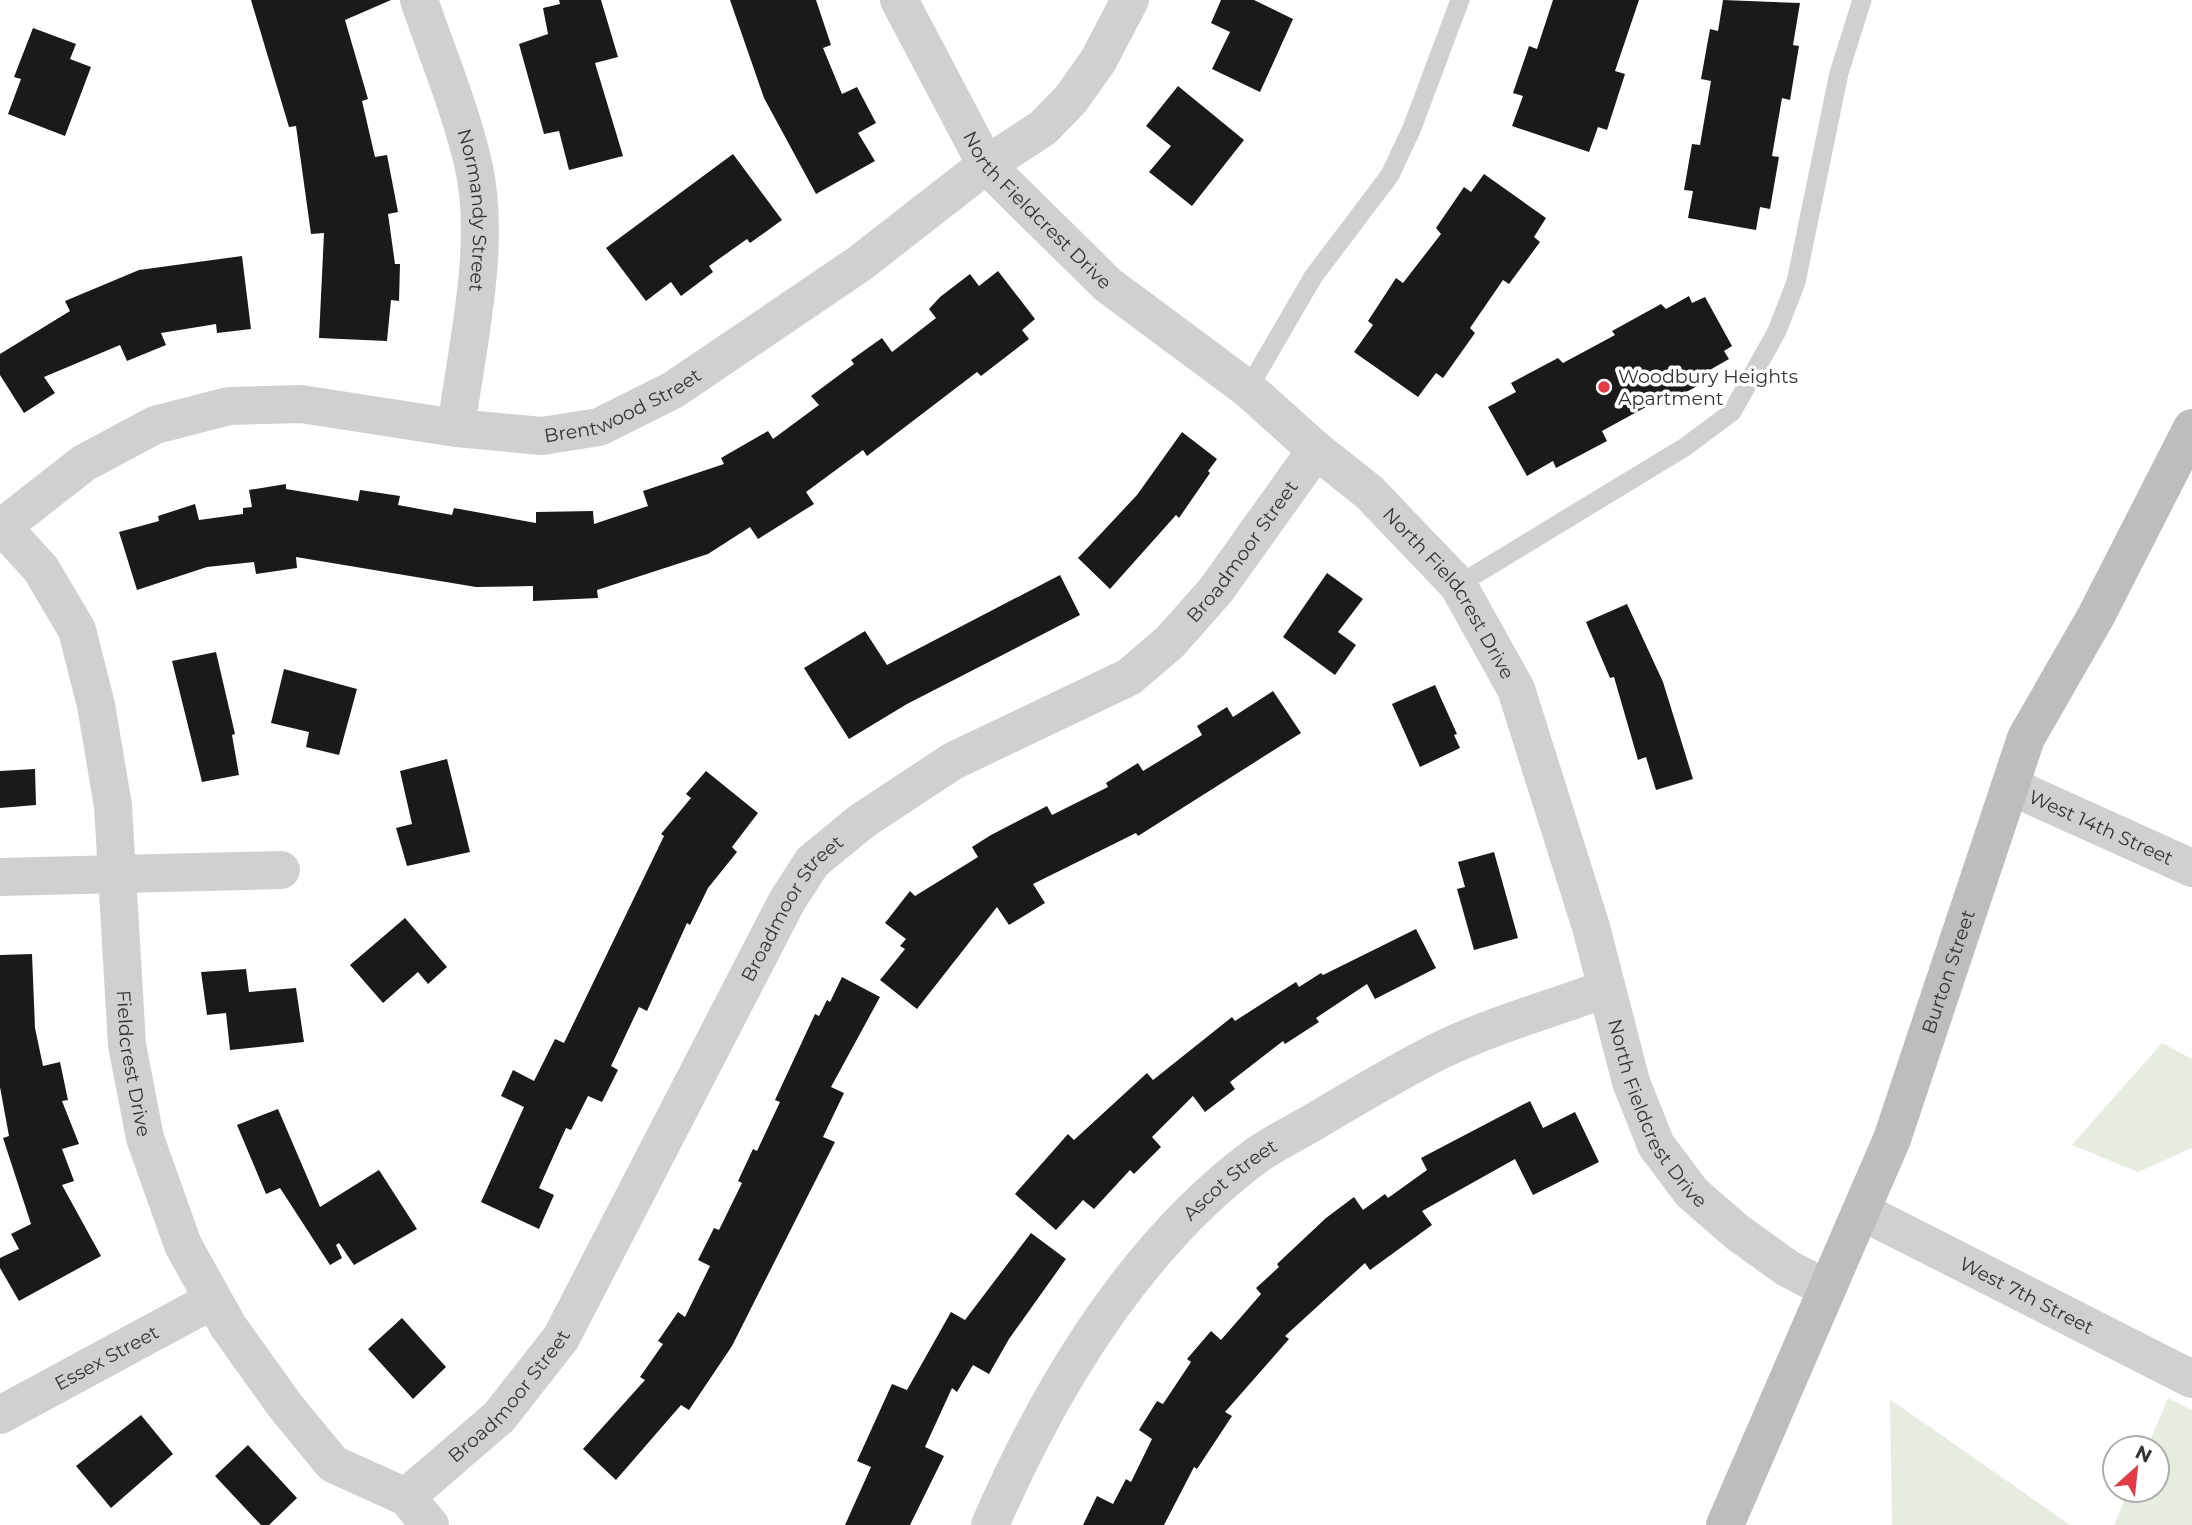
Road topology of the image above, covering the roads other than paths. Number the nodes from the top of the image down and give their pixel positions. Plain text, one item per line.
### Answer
1 (419, 0) edge
2 (899, 0) edge
3 (1130, 0) edge
4 (1460, 0) edge
5 (1862, 0) edge
6 (986, 165) junction
7 (1248, 389) junction
8 (456, 428) junction
9 (2192, 428) edge
10 (1316, 450) junction
11 (1, 525) edge
12 (1458, 585) junction
13 (2010, 786) junction
14 (2192, 868) edge
15 (281, 870) dead end
16 (118, 872) junction
17 (0, 877) edge
18 (1605, 989) junction
19 (1861, 1211) junction
20 (1827, 1289) junction
21 (213, 1300) junction
22 (2192, 1379) edge
23 (0, 1415) edge
24 (418, 1511) edge
25 (990, 1525) edge
26 (1726, 1525) edge

1 - 8 street, Normandy Street
2 - 6 street, North Fieldcrest Drive
3 - 6 street, Brentwood Street
4 - 7 lane
5 - 12 lane
6 - 7 street, North Fieldcrest Drive
6 - 8 street, Brentwood Street
7 - 10 street, North Fieldcrest Drive
8 - 11 street, Brentwood Street
9 - 13 street, Burton Street
10 - 12 street, North Fieldcrest Drive
10 - 24 street, Broadmoor Street
11 - 16 street, Fieldcrest Drive
12 - 18 street, North Fieldcrest Drive
13 - 14 street, West 14th Street
13 - 19 street, Burton Street
15 - 16 street
16 - 17 street
16 - 21 street, Fieldcrest Drive
18 - 20 street, North Fieldcrest Drive
18 - 25 street, Ascot Street
19 - 20 street, Burton Street
19 - 22 street, West 7th Street
20 - 26 street, Burton Street
21 - 23 street, Essex Street
21 - 24 street, Fieldcrest Drive

